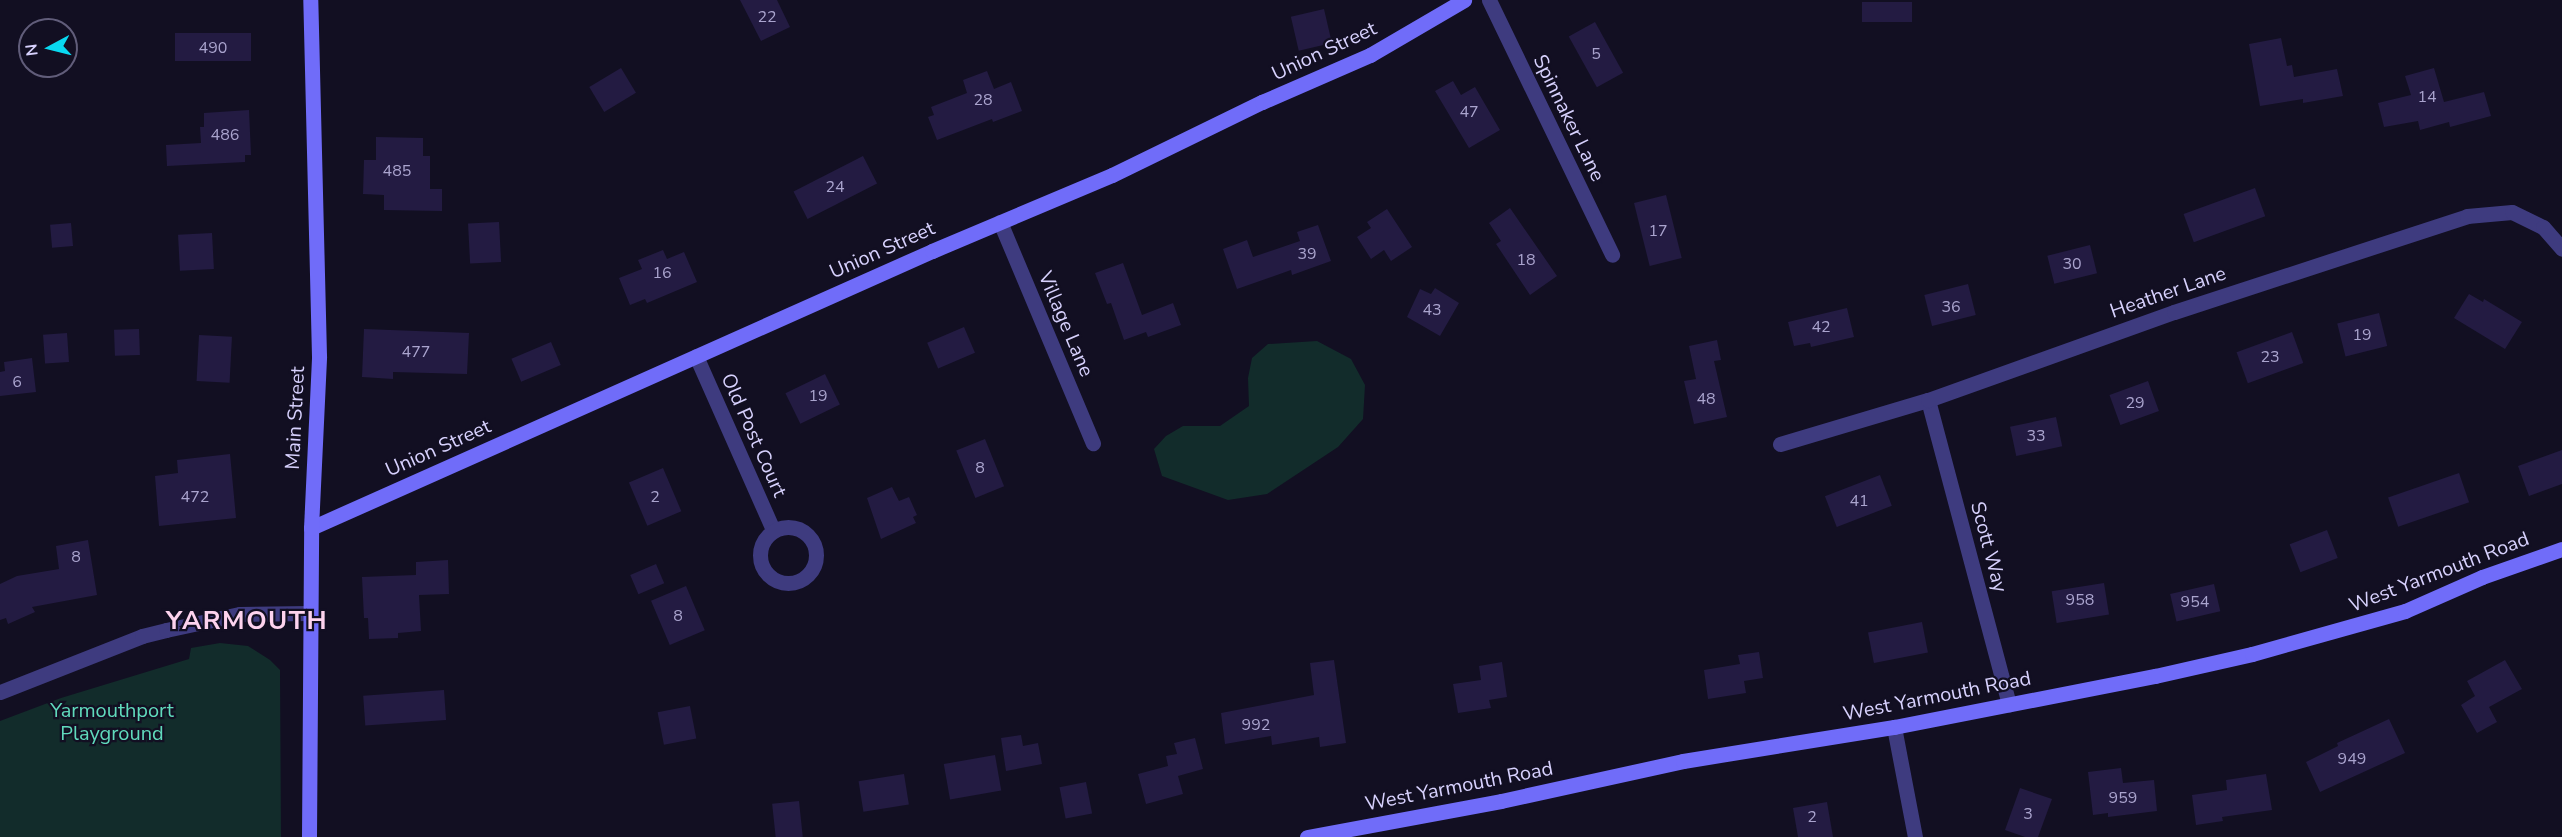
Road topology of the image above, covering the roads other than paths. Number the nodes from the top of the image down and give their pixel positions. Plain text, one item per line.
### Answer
1 (310, 0) edge
2 (1464, 0) edge
3 (1489, 0) edge
4 (1000, 222) junction
5 (2562, 249) edge
6 (1612, 255) dead end
7 (696, 356) junction
8 (1928, 400) junction
9 (1093, 443) dead end
10 (1780, 444) dead end
11 (311, 528) junction
12 (773, 530) dead end
13 (2562, 549) edge
14 (309, 613) junction
15 (0, 692) edge
16 (2009, 704) junction
17 (1894, 727) junction
18 (309, 837) edge
19 (1307, 837) edge
20 (1915, 837) edge

1 - 11 main road, Main Street
2 - 4 main road, Union Street
3 - 6 street, Spinnaker Lane
4 - 7 main road, Union Street
4 - 9 street, Village Lane
5 - 8 street, Heather Lane
7 - 11 main road, Union Street
7 - 12 street, Old Post Court
8 - 10 street, Heather Lane
8 - 16 street, Scott Way
11 - 14 main road, Main Street
13 - 16 main road, West Yarmouth Road
14 - 15 street
14 - 18 main road, Main Street
16 - 17 main road, West Yarmouth Road
17 - 19 main road, West Yarmouth Road
17 - 20 street

